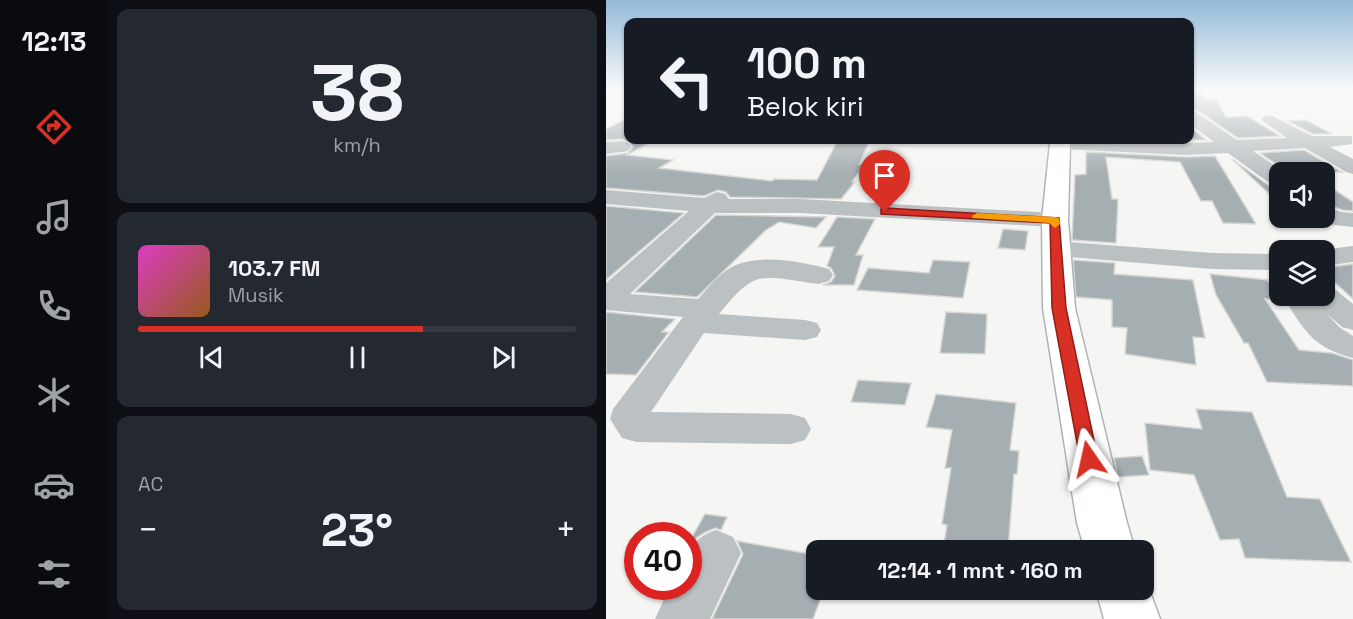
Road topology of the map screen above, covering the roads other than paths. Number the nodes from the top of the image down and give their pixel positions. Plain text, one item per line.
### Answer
1 (1194, 119) edge
2 (1270, 120) dead end
3 (1345, 140) dead end
4 (1308, 141) junction
5 (1059, 144) edge
6 (1097, 144) edge
7 (1233, 146) junction
8 (1353, 168) edge
9 (1269, 172) edge
10 (609, 198) edge
11 (717, 203) junction
12 (1335, 218) edge
13 (1353, 220) edge
14 (1055, 244) junction
15 (1353, 254) edge
16 (1335, 256) edge
17 (1269, 262) edge
18 (819, 275) dead end
19 (1269, 278) edge
20 (606, 300) edge
21 (1335, 304) edge
22 (1305, 306) edge
23 (701, 315) junction
24 (1353, 320) edge
25 (805, 330) dead end
26 (1353, 347) edge
27 (791, 429) dead end
28 (1107, 540) edge
29 (716, 554) dead end
30 (1126, 600) edge
31 (682, 619) edge
32 (1132, 619) edge

1 - 7 street
2 - 4 street
3 - 4 street
4 - 7 street
4 - 8 street
5 - 14 street
6 - 7 street
7 - 9 street
10 - 11 street
11 - 14 street
11 - 20 street
12 - 13 street
14 - 17 street
14 - 19 street
14 - 28 street
15 - 16 street
18 - 23 street
20 - 23 street
21 - 24 street
22 - 26 street
23 - 25 street
23 - 27 street
29 - 31 street
30 - 32 street

